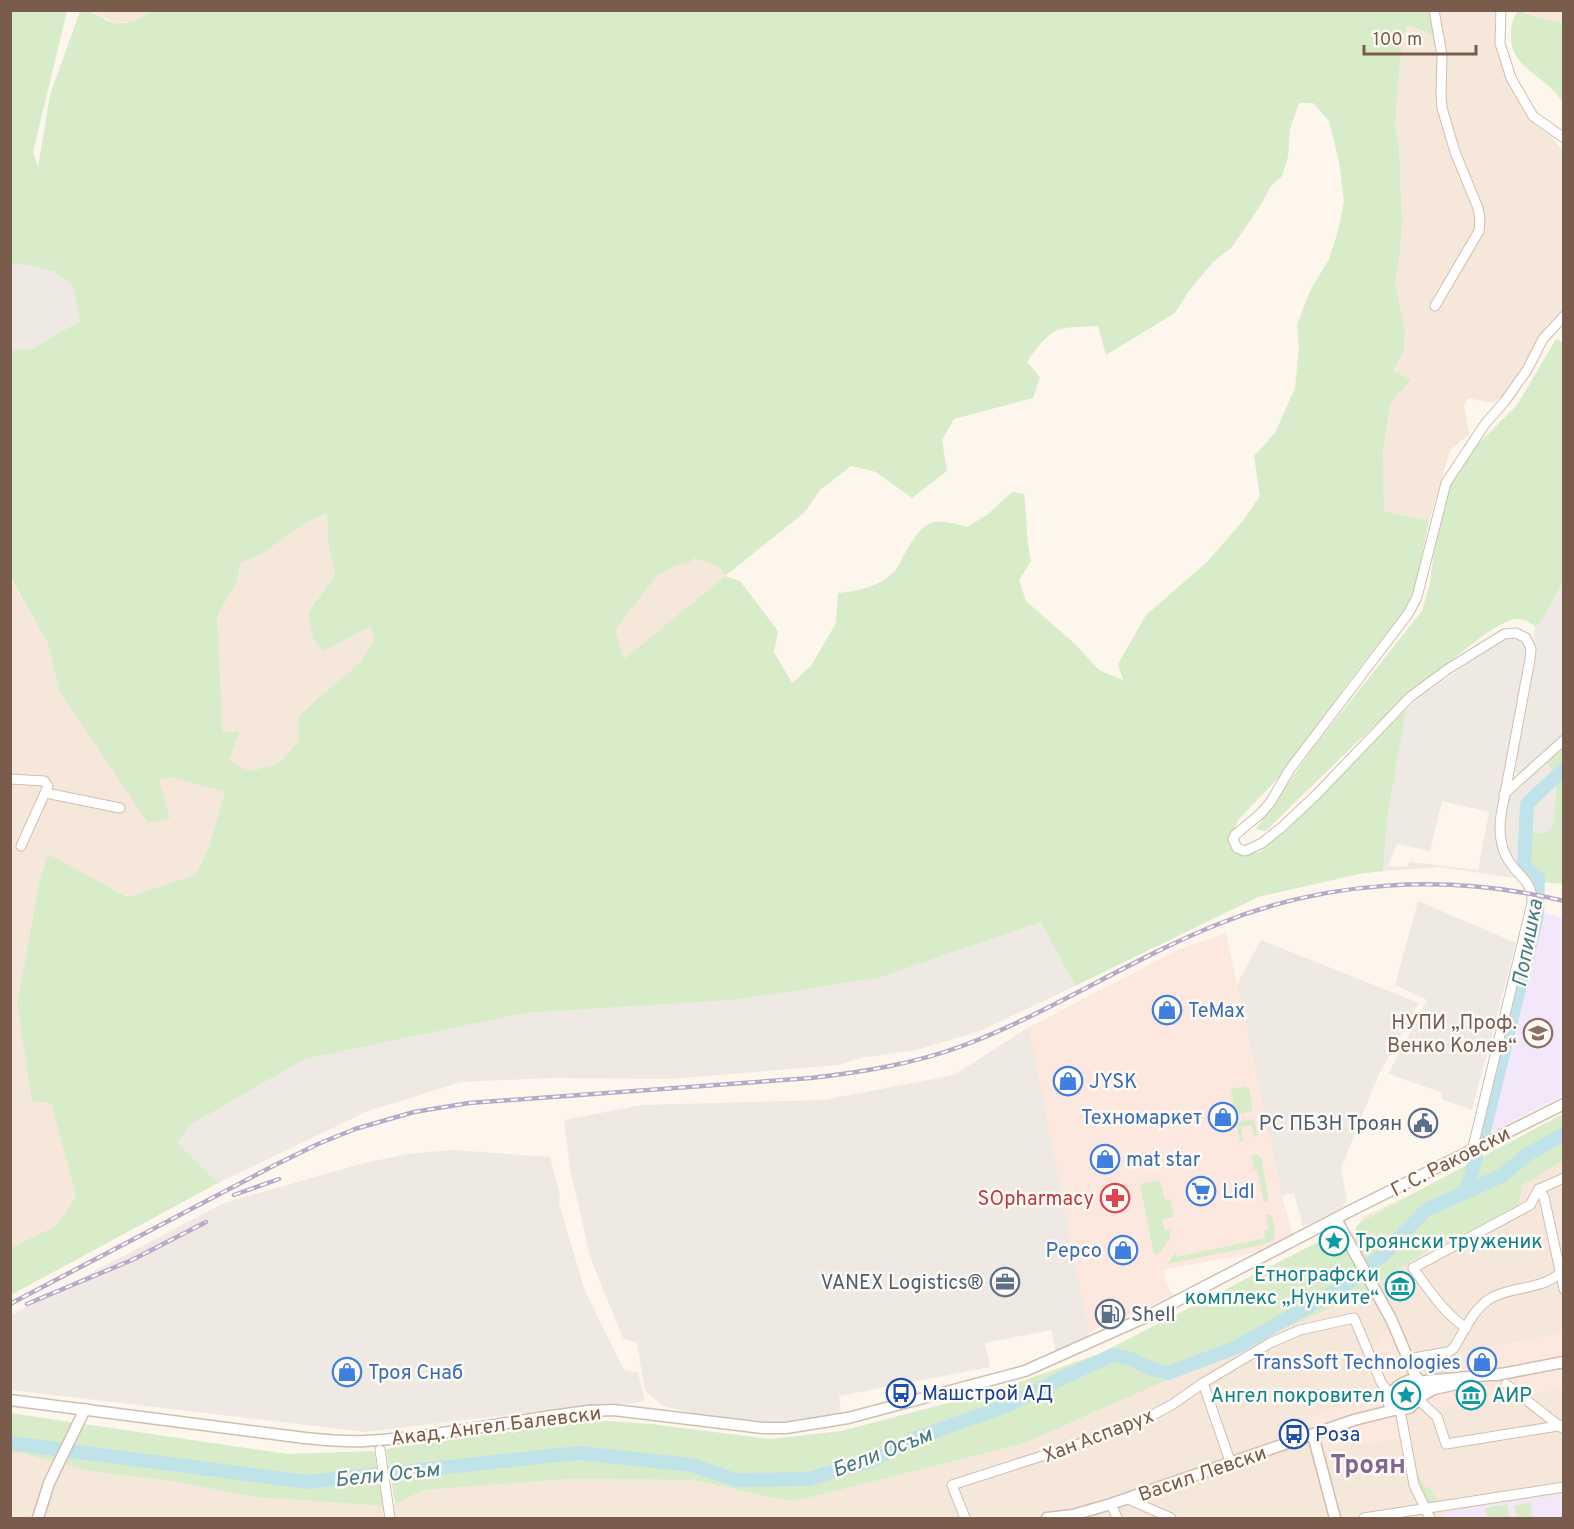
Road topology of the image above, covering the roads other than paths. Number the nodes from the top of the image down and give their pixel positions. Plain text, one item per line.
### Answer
1 (1434, 10) edge
2 (1502, 10) edge
3 (1563, 138) edge
4 (1435, 306) dead end
5 (1563, 316) edge
6 (1563, 740) edge
7 (10, 778) edge
8 (46, 793) junction
9 (1504, 794) junction
10 (120, 808) dead end
11 (21, 846) dead end
12 (1563, 1104) edge
13 (1472, 1150) junction
14 (1563, 1178) edge
15 (1539, 1190) junction
16 (1336, 1219) junction
17 (1562, 1271) edge
18 (1563, 1289) edge
19 (1466, 1328) junction
20 (1403, 1346) junction
21 (1408, 1359) junction
22 (1563, 1362) edge
23 (1504, 1379) junction
24 (1420, 1381) junction
25 (1203, 1383) junction
26 (1403, 1383) junction
27 (1389, 1397) junction
28 (1422, 1397) junction
29 (10, 1400) edge
30 (85, 1409) junction
31 (1397, 1410) junction
32 (1354, 1420) junction
33 (1562, 1427) edge
34 (1313, 1435) junction
35 (380, 1450) dead end
36 (1231, 1464) junction
37 (1563, 1487) edge
38 (1128, 1499) junction
39 (1111, 1504) junction
40 (1425, 1509) junction
41 (38, 1518) edge
42 (390, 1518) edge
43 (964, 1518) edge
44 (1047, 1518) edge
45 (1117, 1518) edge
46 (1172, 1518) edge
47 (1335, 1518) edge
48 (1364, 1518) edge
49 (1430, 1518) edge

1 - 4 street
2 - 3 street
5 - 9 street
6 - 9 street
7 - 8 street
8 - 10 street
8 - 11 street
9 - 13 street
12 - 13 street, Г. С. Раковски
13 - 16 street, Г. С. Раковски
14 - 15 street
15 - 17 street
15 - 19 street
16 - 20 street
16 - 30 street, Акад. Ангел Балевски
17 - 18 street
17 - 19 street
19 - 21 street
20 - 21 street
20 - 26 street
21 - 24 street
22 - 23 street
23 - 24 street
23 - 28 street
23 - 33 street
24 - 26 street
24 - 28 street
25 - 27 street, Хан Аспарух
25 - 36 street
25 - 43 street, Хан Аспарух
26 - 27 street
27 - 31 street
27 - 32 street, Васил Левски
28 - 31 street
28 - 33 street
29 - 30 street, Акад. Ангел Балевски
30 - 41 street
31 - 32 street, Васил Левски
31 - 40 street
32 - 34 street, Васил Левски
34 - 36 street, Васил Левски
34 - 47 street
35 - 42 street
36 - 38 street, Васил Левски
37 - 40 street
38 - 39 street, Васил Левски
38 - 46 street
39 - 44 street, Васил Левски
39 - 45 street
40 - 48 street
40 - 49 street

